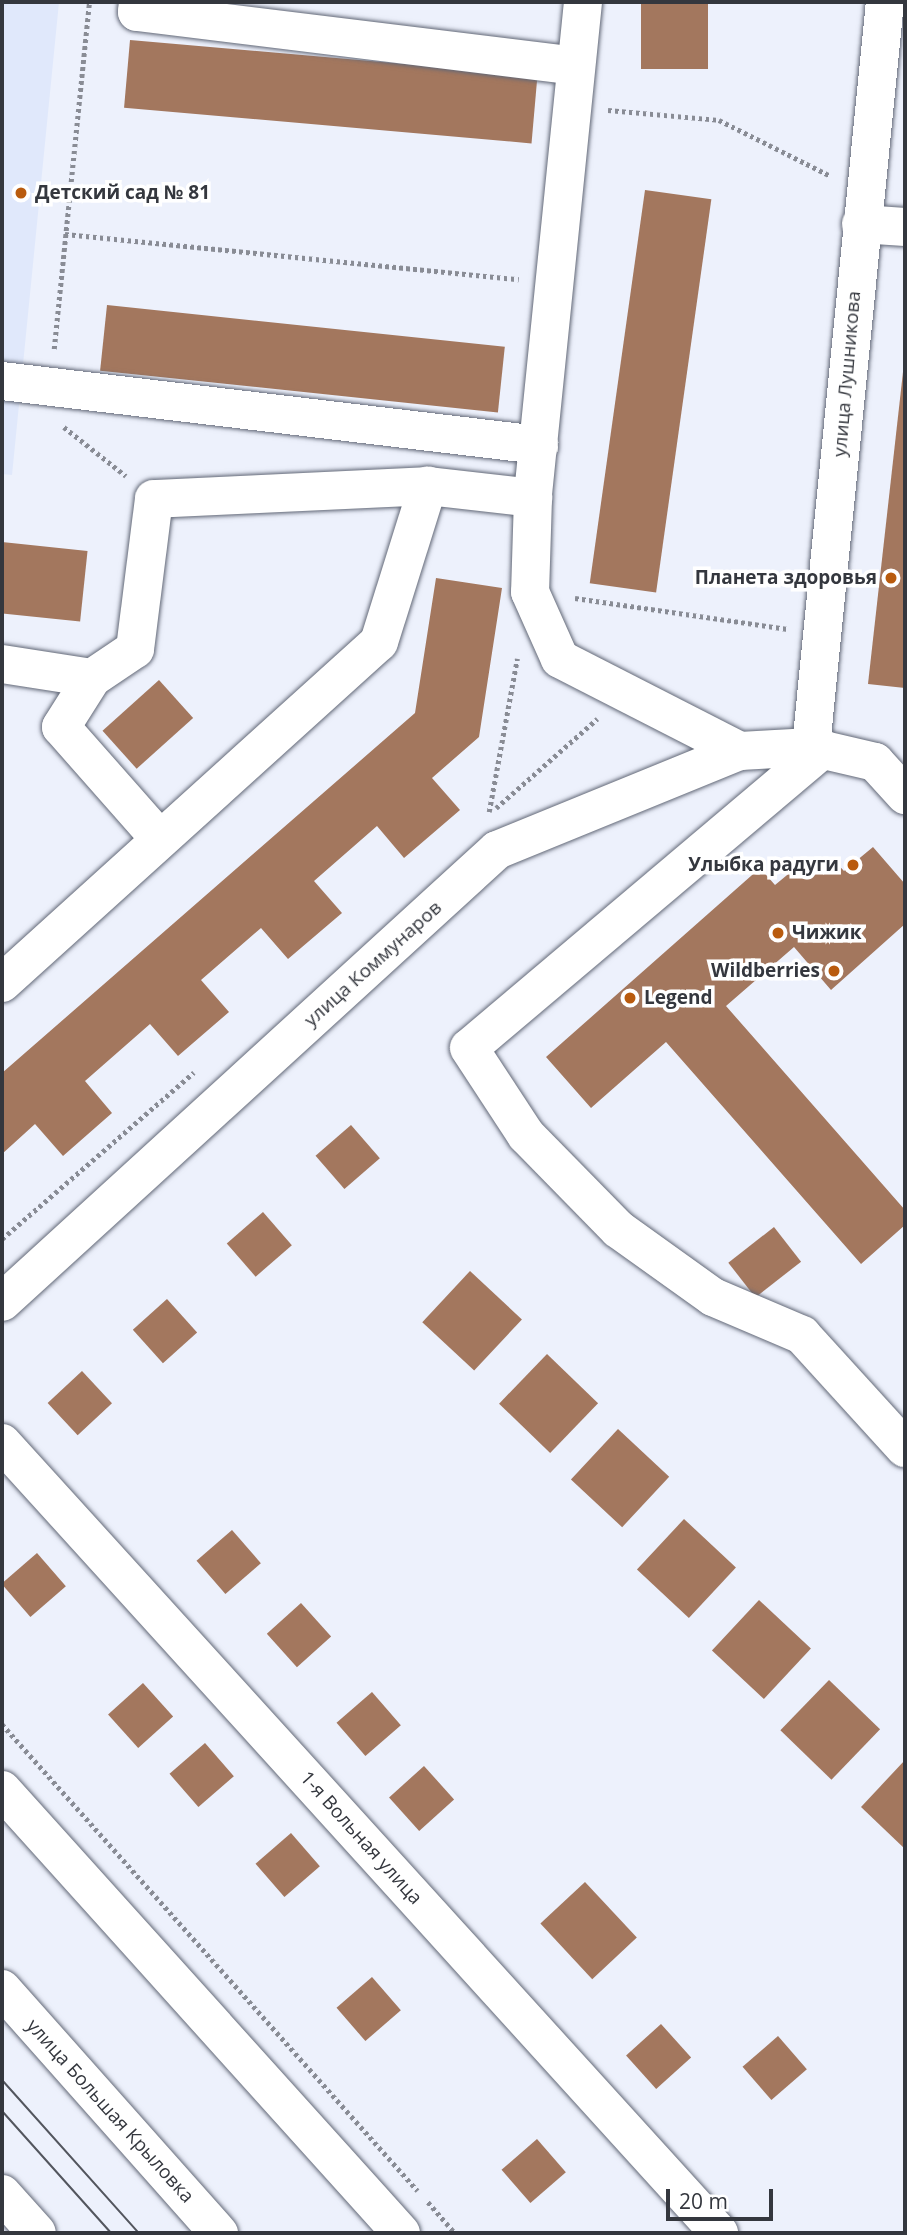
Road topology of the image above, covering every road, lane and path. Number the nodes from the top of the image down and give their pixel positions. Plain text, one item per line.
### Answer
1 (89, 2) edge
2 (138, 2) edge
3 (583, 2) edge
4 (885, 2) edge
5 (576, 66) junction
6 (573, 107) junction
7 (863, 208) junction
8 (905, 227) edge
9 (65, 234) junction
10 (555, 282) junction
11 (2, 381) edge
12 (50, 388) junction
13 (539, 445) junction
14 (428, 486) junction
15 (533, 498) junction
16 (154, 499) junction
17 (530, 592) junction
18 (822, 634) junction
19 (2, 664) edge
20 (92, 678) junction
21 (817, 748) junction
22 (740, 751) junction
23 (890, 759) edge
24 (905, 795) edge
25 (158, 837) junction
26 (497, 850) junction
27 (2, 983) edge
28 (2, 1302) edge
29 (2, 1443) edge
30 (905, 1448) edge
31 (2, 1724) edge
32 (2, 1790) edge
33 (2, 1989) edge
34 (2, 2194) edge
35 (37, 2233) edge
36 (219, 2233) edge
37 (401, 2233) edge
38 (455, 2233) edge
39 (719, 2233) edge

1 - 9 path
2 - 5 street
3 - 5 street
4 - 7 street, улица Лушникова
5 - 6 street
6 - 7 path
6 - 10 street
7 - 8 street
7 - 18 street, улица Лушникова
9 - 10 path
9 - 12 path
10 - 13 street
11 - 12 street
12 - 13 street
12 - 16 path
13 - 15 street
14 - 15 street
14 - 16 street
14 - 25 street
15 - 17 street
16 - 20 street
17 - 18 path
17 - 22 street
17 - 26 path
18 - 21 street, улица Лушникова
19 - 20 street
20 - 25 street
21 - 22 street, улица Коммунаров
21 - 23 street, улица Коммунаров
21 - 30 street
22 - 26 street, улица Коммунаров
23 - 24 street
25 - 27 street
26 - 28 street, улица Коммунаров
29 - 39 street, 1-я Вольная улица
31 - 38 path
32 - 37 street
33 - 36 street, улица Большая Крыловка
34 - 35 street

